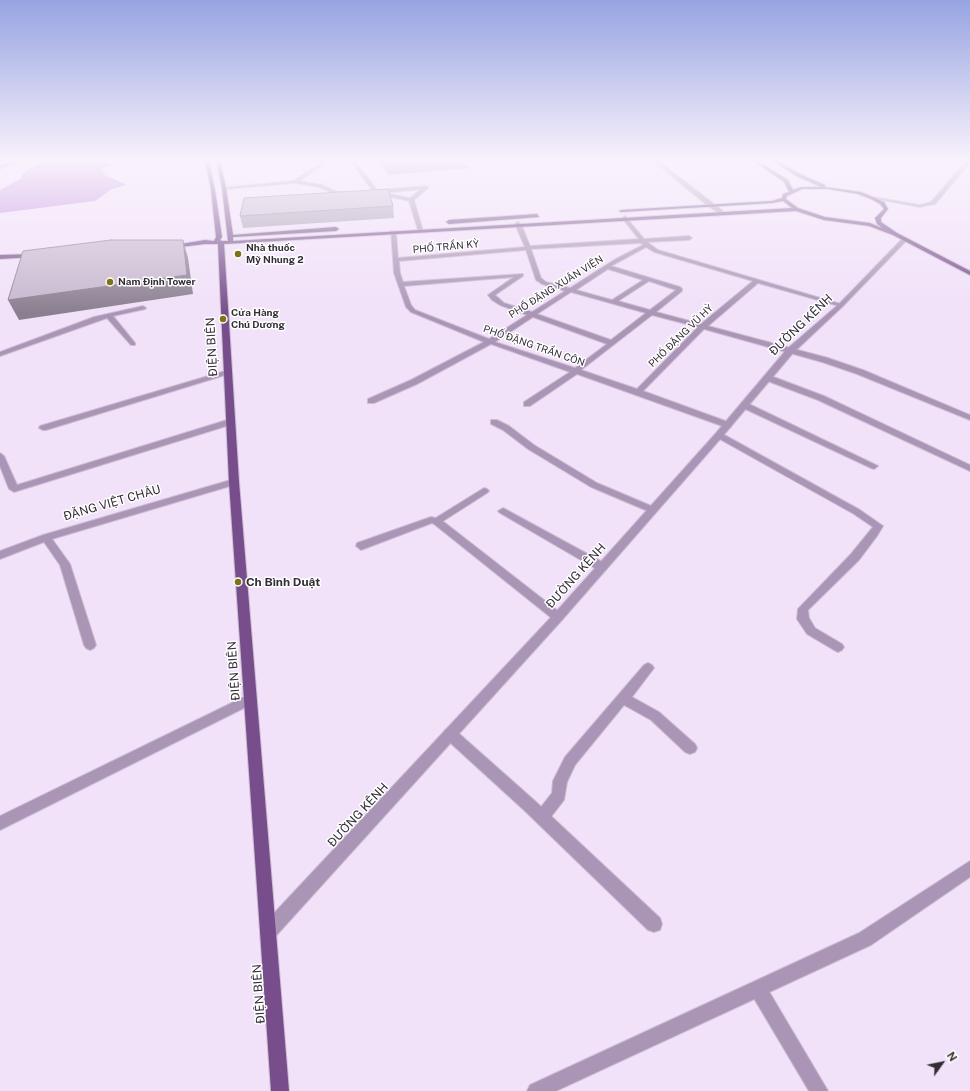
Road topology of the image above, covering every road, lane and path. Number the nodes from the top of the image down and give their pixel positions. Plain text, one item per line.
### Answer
1 (216, 211) edge
2 (227, 211) edge
3 (414, 211) edge
4 (635, 211) edge
5 (748, 211) edge
6 (802, 211) edge
7 (885, 211) edge
8 (618, 212) dead end
9 (721, 212) joint
10 (883, 214) junction
11 (542, 216) dead end
12 (625, 218) junction
13 (841, 220) junction
14 (446, 222) dead end
15 (425, 223) dead end
16 (410, 224) dead end
17 (418, 224) junction
18 (518, 224) junction
19 (340, 228) edge
20 (421, 230) junction
21 (393, 232) junction
22 (230, 236) junction
23 (900, 237) junction
24 (689, 238) dead end
25 (232, 242) junction
26 (220, 243) junction
27 (645, 244) junction
28 (162, 246) edge
29 (528, 248) junction
30 (39, 254) edge
31 (0, 257) edge
32 (396, 260) junction
33 (607, 267) junction
34 (970, 273) edge
35 (536, 274) junction
36 (521, 275) junction
37 (648, 279) junction
38 (758, 281) junction
39 (400, 284) junction
40 (570, 290) junction
41 (614, 301) junction
42 (841, 304) junction
43 (143, 308) dead end
44 (652, 312) junction
45 (531, 314) junction
46 (108, 315) junction
47 (702, 326) junction
48 (490, 342) junction
49 (612, 343) junction
50 (133, 344) dead end
51 (790, 351) junction
52 (0, 354) edge
53 (576, 371) junction
54 (228, 374) junction
55 (768, 378) junction
56 (638, 392) junction
57 (371, 401) dead end
58 (527, 404) dead end
59 (744, 405) junction
60 (970, 418) edge
61 (230, 422) junction
62 (494, 422) dead end
63 (728, 425) junction
64 (43, 428) dead end
65 (719, 435) junction
66 (0, 456) edge
67 (874, 466) dead end
68 (970, 468) edge
69 (234, 482) junction
70 (484, 491) dead end
71 (653, 510) junction
72 (503, 511) dead end
73 (437, 521) junction
74 (46, 536) junction
75 (361, 546) dead end
76 (0, 555) edge
77 (602, 568) junction
78 (558, 617) junction
79 (90, 645) dead end
80 (838, 648) dead end
81 (648, 668) dead end
82 (623, 698) junction
83 (250, 699) junction
84 (450, 734) junction
85 (690, 748) dead end
86 (542, 817) junction
87 (0, 823) edge
88 (970, 868) edge
89 (654, 924) dead end
90 (268, 932) junction
91 (758, 989) junction
92 (280, 1091) edge
93 (536, 1091) edge
94 (819, 1091) edge

1 - 26 main road, ĐIỆN BIÊN
2 - 22 main road
3 - 17 street
4 - 8 main road
5 - 9 main road
6 - 13 main road
7 - 10 main road
9 - 12 main road
10 - 13 main road
10 - 23 main road
11 - 14 main road
12 - 18 main road
12 - 27 street
13 - 23 main road
15 - 17 main road
16 - 17 main road
17 - 20 street
18 - 20 main road
18 - 29 street
19 - 22 main road
20 - 21 main road
21 - 25 main road
21 - 32 street, PHỐ ĐẶNG TRẦN CÔN
22 - 25 main road
22 - 26 main road
23 - 34 main road
23 - 42 street, ĐƯỜNG KÊNH
24 - 27 street, PHỐ TRẦN KỲ
25 - 26 main road
26 - 28 main road
26 - 54 main road, ĐIỆN BIÊN
27 - 29 street, PHỐ TRẦN KỲ
27 - 33 street, PHỐ ĐẶNG XUÂN VIỆN
27 - 38 street
29 - 32 street, PHỐ TRẦN KỲ
29 - 35 street
30 - 31 main road
32 - 39 street, PHỐ ĐẶNG TRẦN CÔN
33 - 37 street
33 - 40 street, PHỐ ĐẶNG XUÂN VIỆN
35 - 36 street
35 - 40 street
36 - 39 street
36 - 45 street
37 - 41 street
37 - 44 street
38 - 42 street
38 - 47 street, PHỐ ĐẶNG VŨ HỶ
39 - 48 street, PHỐ ĐẶNG TRẦN CÔN
40 - 41 street
40 - 45 street, PHỐ ĐẶNG XUÂN VIỆN
41 - 44 street
42 - 51 street, ĐƯỜNG KÊNH
43 - 46 street
44 - 47 street
44 - 49 street
45 - 48 street, PHỐ ĐẶNG XUÂN VIỆN
45 - 49 street
46 - 50 street
46 - 52 street
47 - 51 street
47 - 56 street, PHỐ ĐẶNG VŨ HỶ
48 - 53 street, PHỐ ĐẶNG TRẦN CÔN
48 - 57 street, PHỐ ĐẶNG XUÂN VIỆN
49 - 53 street
51 - 55 street, ĐƯỜNG KÊNH
51 - 60 street
53 - 56 street, PHỐ ĐẶNG TRẦN CÔN
53 - 58 street
54 - 61 main road, ĐIỆN BIÊN
54 - 64 street
55 - 59 street, ĐƯỜNG KÊNH
55 - 68 street
56 - 63 street, PHỐ ĐẶNG TRẦN CÔN
59 - 63 street, ĐƯỜNG KÊNH
59 - 67 street
61 - 66 street
61 - 69 main road, ĐIỆN BIÊN
62 - 71 street
63 - 65 street, ĐƯỜNG KÊNH
65 - 71 street, ĐƯỜNG KÊNH
65 - 80 street
69 - 74 street, ĐẶNG VIỆT CHÂU
69 - 83 main road, ĐIỆN BIÊN
70 - 73 street
71 - 77 street, ĐƯỜNG KÊNH
72 - 77 street
73 - 75 street
73 - 78 street
74 - 76 street, ĐẶNG VIỆT CHÂU
74 - 79 street
77 - 78 street, ĐƯỜNG KÊNH
78 - 84 street, ĐƯỜNG KÊNH
81 - 82 street
82 - 85 street
82 - 86 street
83 - 87 street
83 - 90 main road, ĐIỆN BIÊN
84 - 86 street
84 - 90 street, ĐƯỜNG KÊNH
86 - 89 street
88 - 91 street
90 - 92 main road, ĐIỆN BIÊN
91 - 93 street
91 - 94 street

